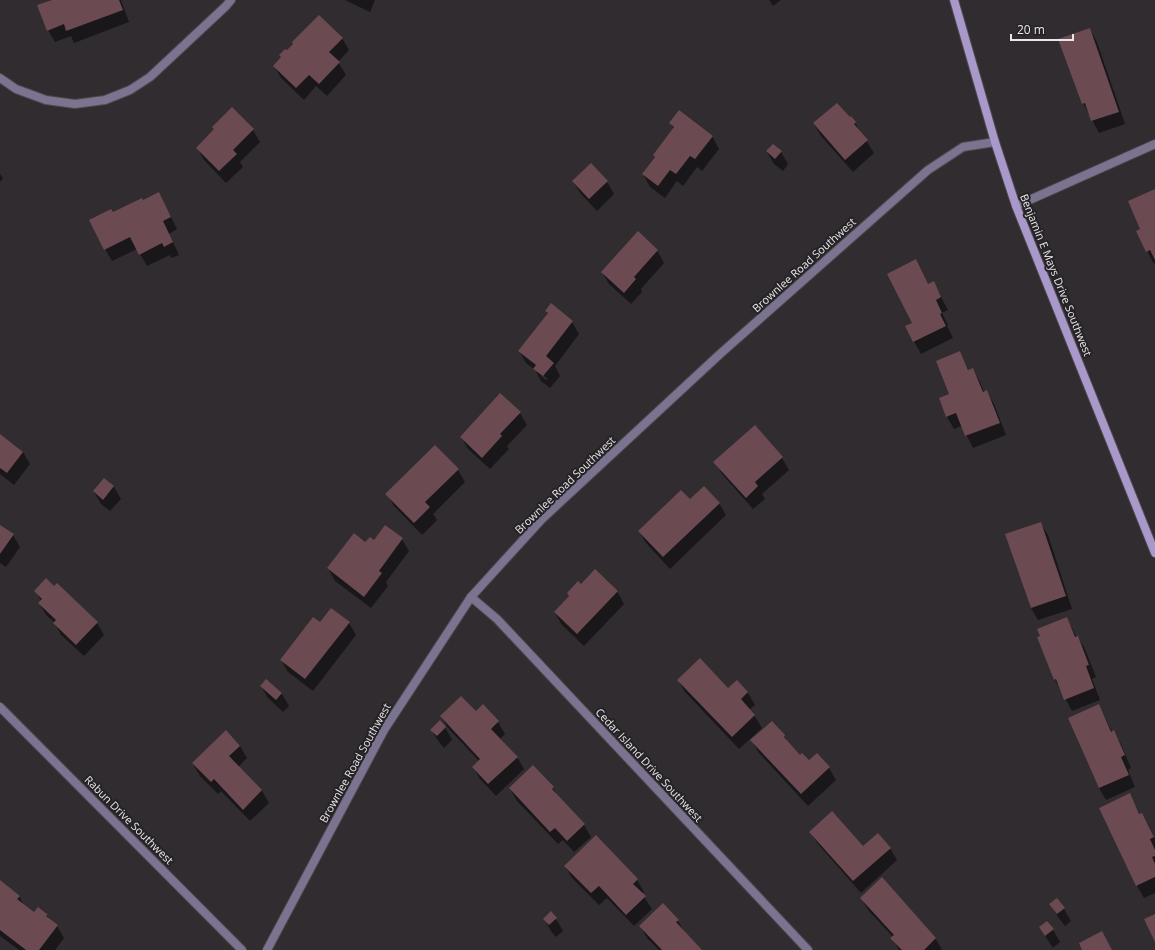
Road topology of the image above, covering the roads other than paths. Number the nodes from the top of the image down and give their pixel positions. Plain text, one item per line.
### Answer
1 (231, 0) edge
2 (954, 0) edge
3 (0, 78) edge
4 (995, 142) junction
5 (1155, 144) edge
6 (1016, 206) junction
7 (1155, 553) edge
8 (471, 598) junction
9 (0, 707) edge
10 (242, 950) edge
11 (267, 950) edge
12 (808, 950) edge

1 - 3 street
2 - 4 street, Benjamin E Mays Drive Southwest
4 - 6 street, Benjamin E Mays Drive Southwest
4 - 8 street, Brownlee Road Southwest
5 - 6 street
6 - 7 street, Benjamin E Mays Drive Southwest
8 - 11 street, Brownlee Road Southwest
8 - 12 street, Cedar Island Drive Southwest
9 - 10 street, Rabun Drive Southwest

